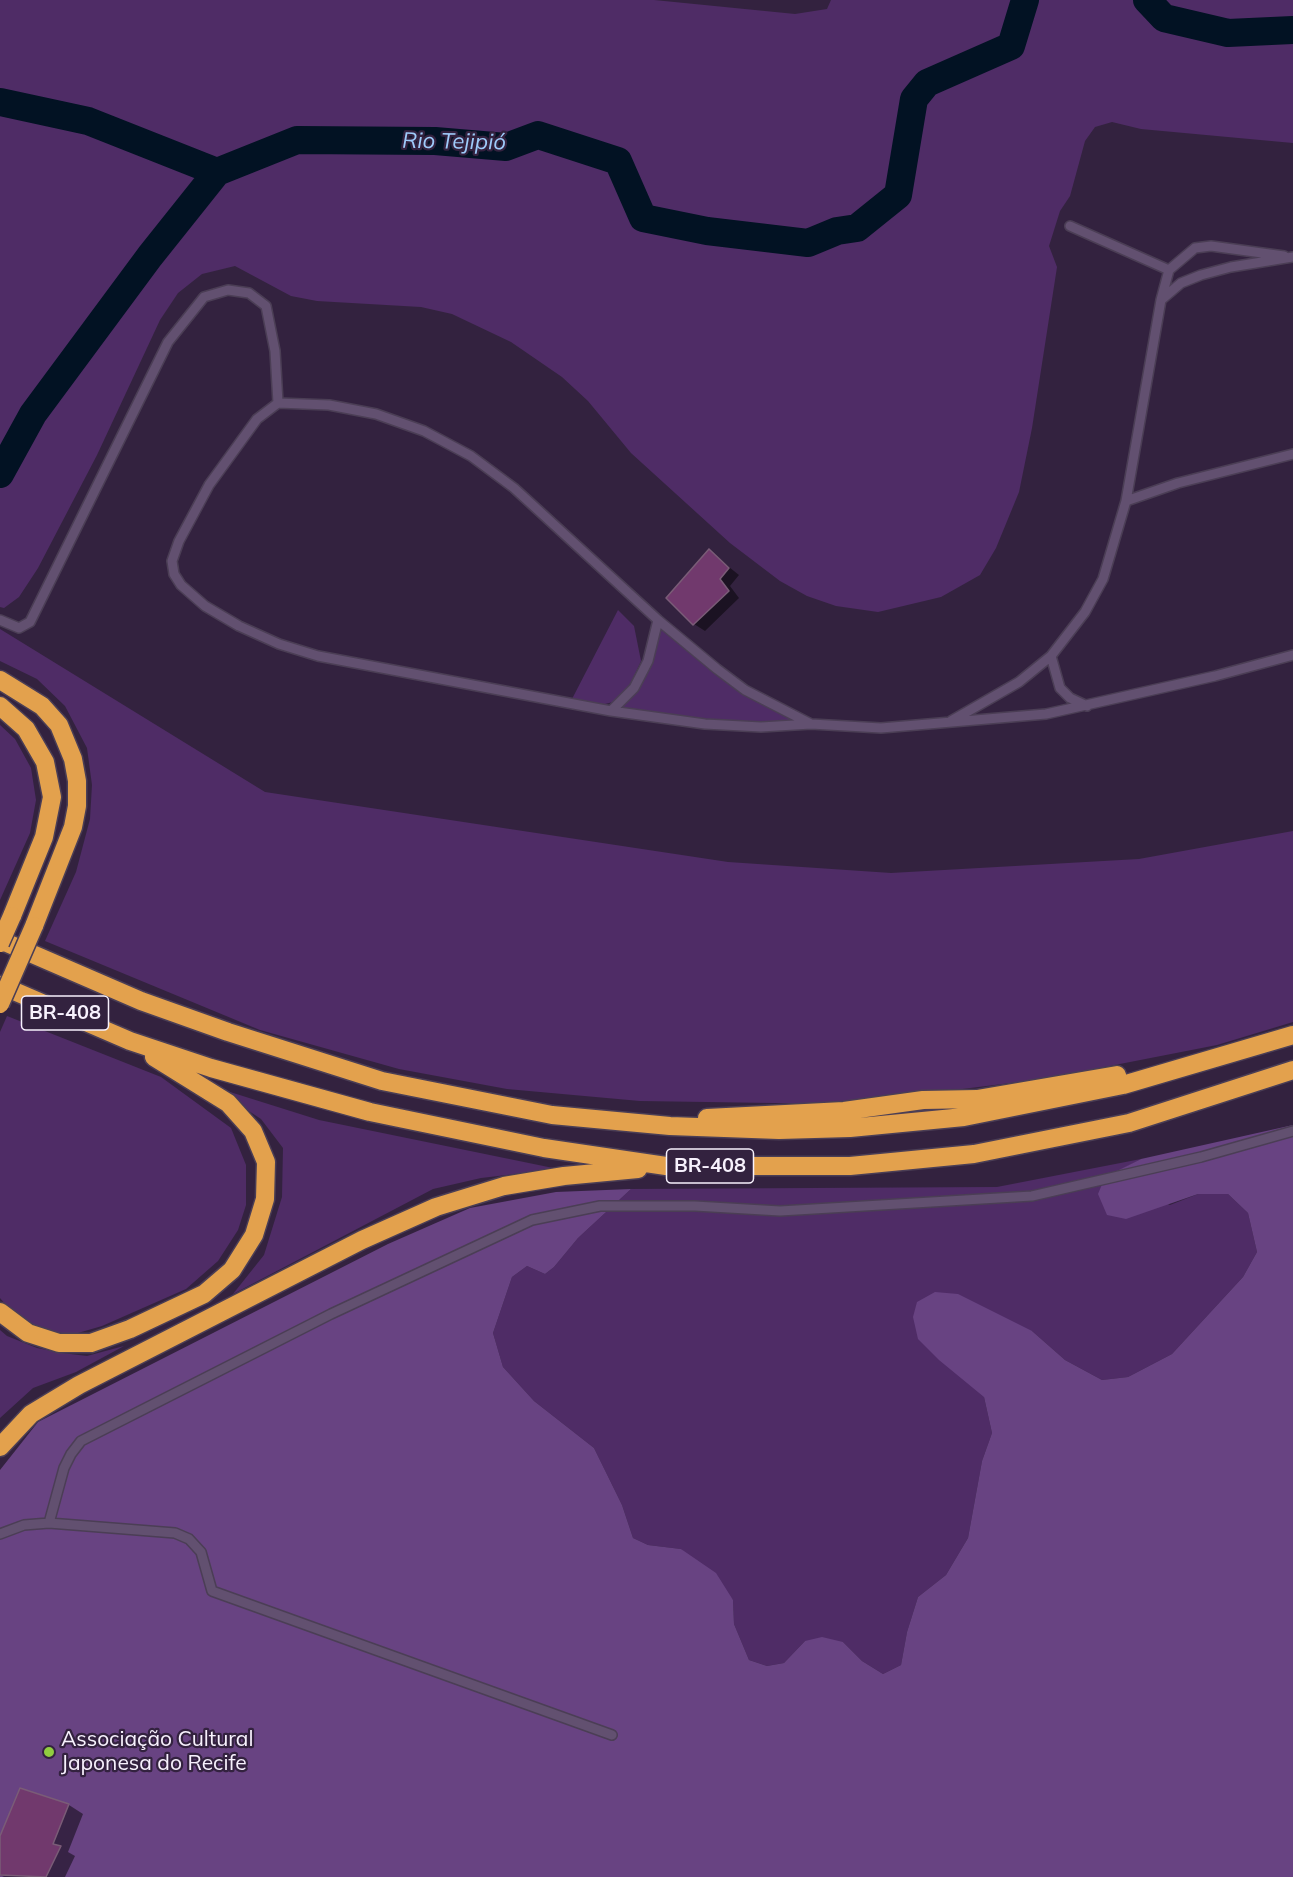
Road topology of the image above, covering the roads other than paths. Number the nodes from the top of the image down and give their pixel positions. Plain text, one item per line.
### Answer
1 (1070, 226) dead end
2 (1293, 257) edge
3 (1169, 270) junction
4 (1161, 300) junction
5 (278, 404) junction
6 (1293, 454) edge
7 (1126, 501) junction
8 (0, 620) edge
9 (658, 620) junction
10 (1293, 655) edge
11 (1052, 656) junction
12 (0, 680) edge
13 (0, 706) edge
14 (1087, 706) junction
15 (611, 711) junction
16 (946, 723) junction
17 (811, 724) junction
18 (0, 941) edge
19 (0, 985) edge
20 (0, 1004) edge
21 (1293, 1035) edge
22 (130, 1041) junction
23 (1293, 1070) edge
24 (1293, 1131) edge
25 (666, 1166) junction
26 (0, 1312) edge
27 (0, 1447) edge
28 (49, 1523) junction
29 (0, 1534) edge
30 (612, 1735) dead end

1 - 3 lane
2 - 3 lane
2 - 4 lane
3 - 4 lane
4 - 7 lane
5 - 8 lane
5 - 9 lane
5 - 15 lane
6 - 7 lane
7 - 11 lane
9 - 15 lane
9 - 17 lane
10 - 14 lane
11 - 14 lane
11 - 16 lane
12 - 20 highway, bridge
13 - 18 highway, bridge
14 - 16 lane
15 - 17 lane
16 - 17 lane
18 - 21 highway, BR-408
19 - 22 highway, BR-408
22 - 25 highway, BR-408
22 - 26 highway
23 - 25 highway, BR-408
24 - 28 lane
25 - 27 highway
28 - 29 lane
28 - 30 lane

